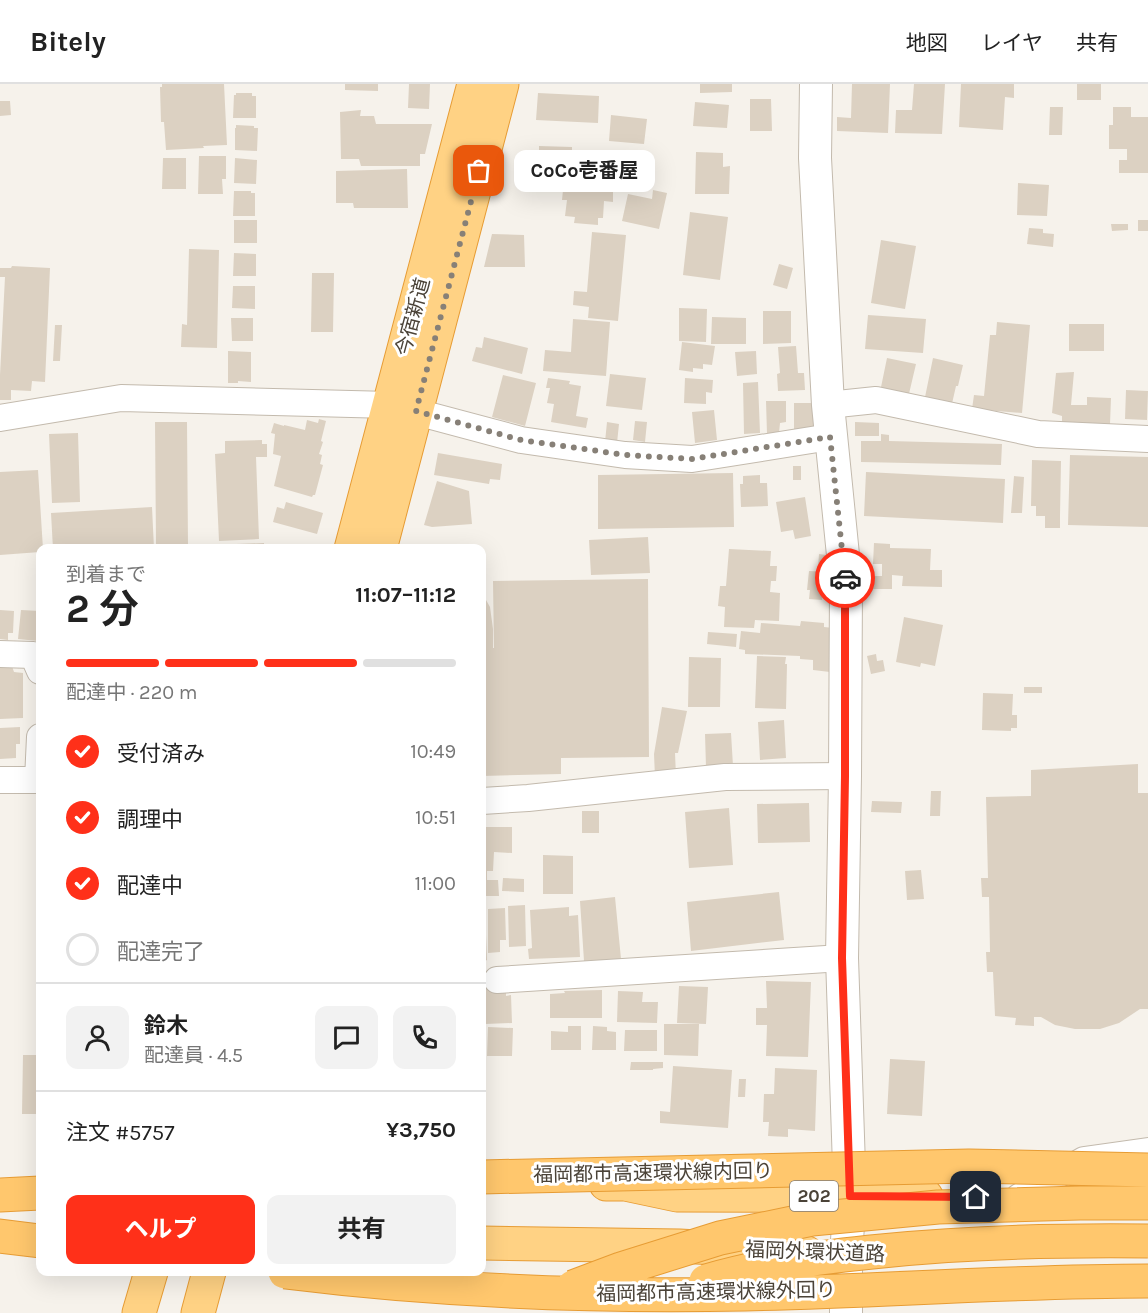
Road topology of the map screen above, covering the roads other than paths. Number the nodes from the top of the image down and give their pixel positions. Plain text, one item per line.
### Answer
1 (474, 84) edge
2 (501, 84) edge
3 (816, 84) edge
4 (828, 405) junction
5 (403, 408) junction
6 (0, 418) edge
7 (830, 437) junction
8 (1148, 439) edge
9 (353, 544) edge
10 (381, 544) edge
11 (0, 654) edge
12 (36, 662) edge
13 (845, 776) junction
14 (0, 780) edge
15 (36, 780) edge
16 (486, 801) edge
17 (842, 958) junction
18 (497, 980) dead end
19 (1148, 1151) edge
20 (1148, 1170) edge
21 (486, 1178) edge
22 (486, 1178) edge
23 (36, 1193) edge
24 (0, 1195) edge
25 (850, 1196) junction
26 (1019, 1197) junction
27 (1148, 1198) edge
28 (1148, 1203) edge
29 (0, 1236) edge
30 (36, 1240) edge
31 (1148, 1241) edge
32 (486, 1243) edge
33 (1148, 1254) edge
34 (846, 1255) junction
35 (150, 1276) edge
36 (207, 1276) edge
37 (320, 1276) edge
38 (1148, 1281) edge
39 (139, 1313) edge
40 (198, 1313) edge
41 (511, 1313) edge
42 (610, 1313) edge
43 (846, 1313) edge

1 - 5 highway, 今宿新道
2 - 5 highway, 今宿新道
3 - 4 street
4 - 7 street
4 - 8 street
5 - 6 street
5 - 7 street
5 - 9 highway, 今宿新道
5 - 10 highway, 今宿新道
7 - 13 street
11 - 12 street
13 - 16 street
13 - 17 street
14 - 15 street
17 - 18 street
17 - 25 street
19 - 26 street
20 - 22 highway, 福岡都市高速環状線内回り, bridge
21 - 25 highway, 202
23 - 24 highway
25 - 26 highway, 202
25 - 34 street
26 - 27 highway, 202
28 - 41 highway, bridge
29 - 30 highway
31 - 42 highway, bridge
32 - 34 highway, 福岡外環状道路
33 - 34 highway, 福岡外環状道路
34 - 43 street
35 - 39 highway
36 - 40 highway
37 - 38 highway, 福岡都市高速環状線外回り, bridge

